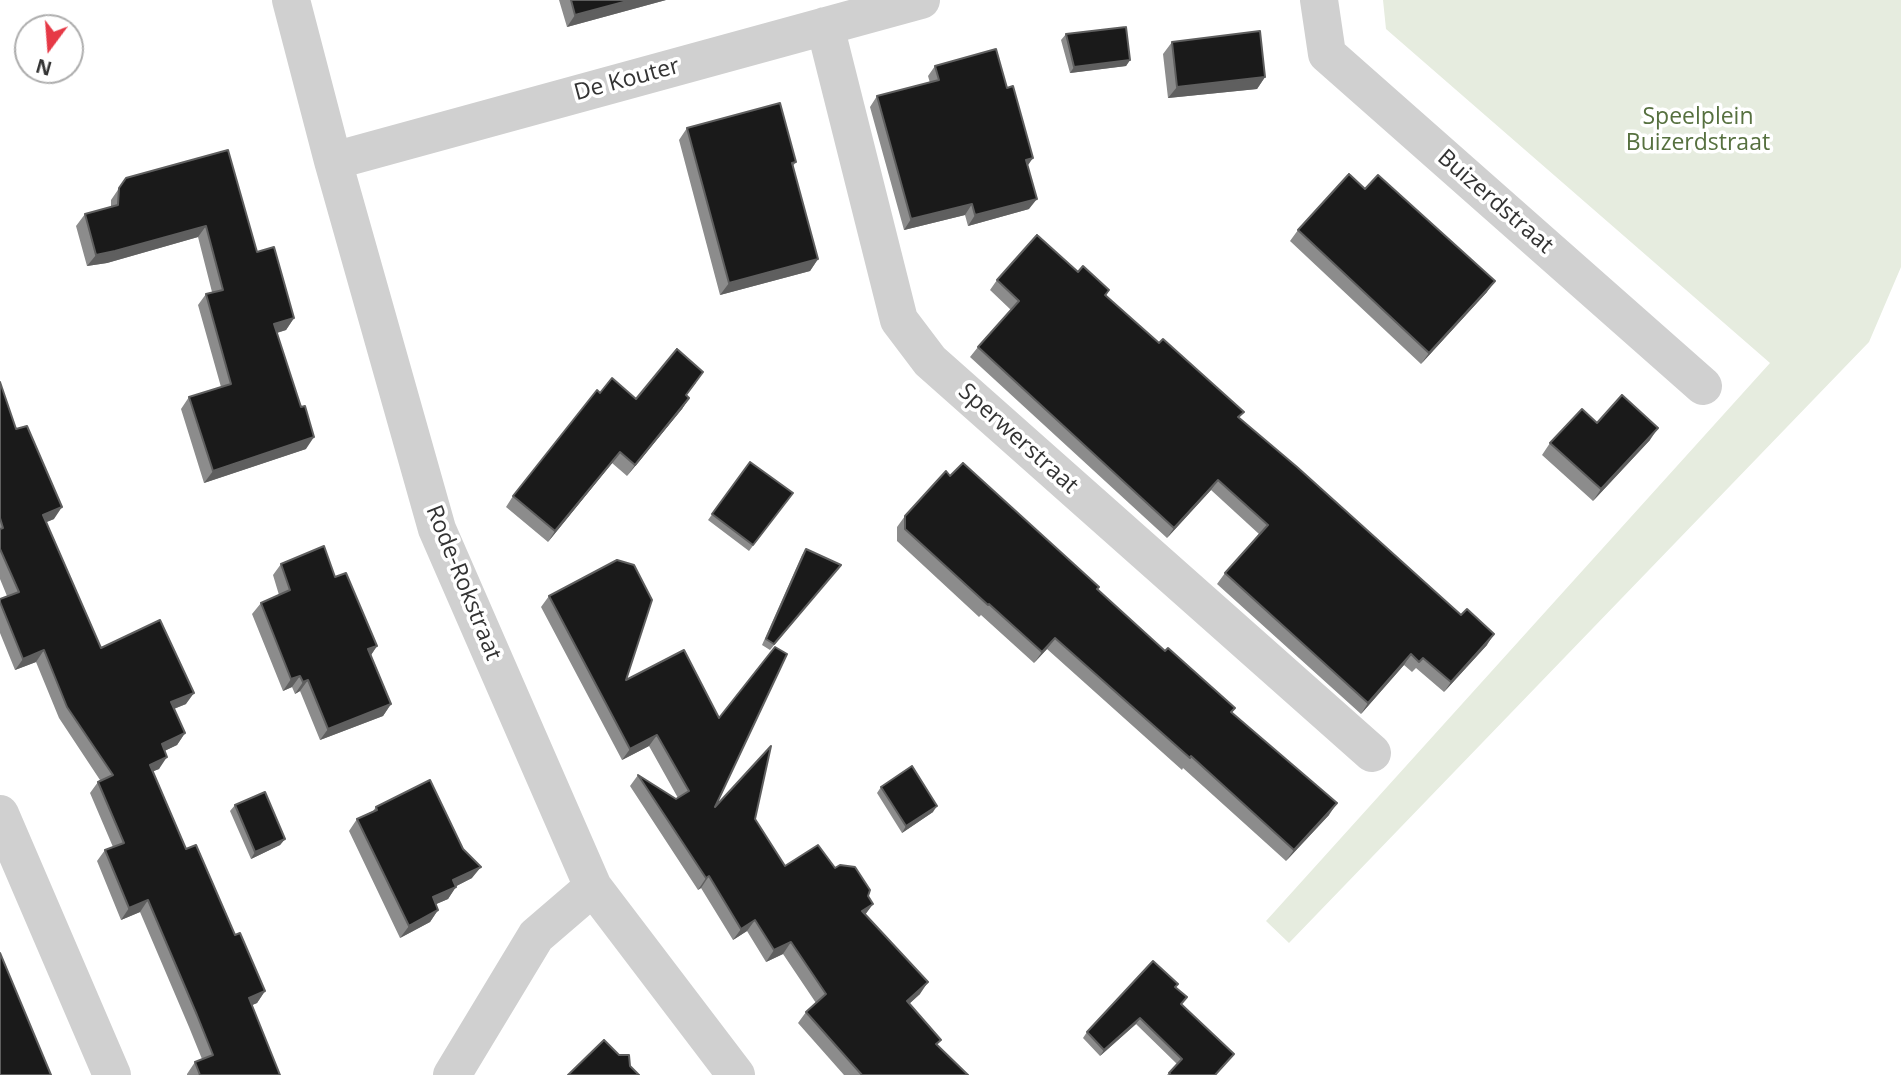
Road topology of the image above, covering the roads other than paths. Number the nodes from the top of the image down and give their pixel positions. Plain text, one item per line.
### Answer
1 (291, 0) edge
2 (920, 0) edge
3 (1319, 0) edge
4 (825, 26) junction
5 (333, 161) junction
6 (1703, 386) dead end
7 (1372, 753) dead end
8 (0, 814) edge
9 (593, 887) junction
10 (112, 1075) edge
11 (452, 1075) edge
12 (736, 1075) edge

1 - 5 street, Rode-Rokstraat
2 - 4 street, De Kouter
3 - 6 street, Buizerdstraat
4 - 5 street, De Kouter
4 - 7 street, Sperwerstraat
5 - 9 street, Rode-Rokstraat
8 - 10 street
9 - 11 street
9 - 12 street, Rode-Rokstraat

